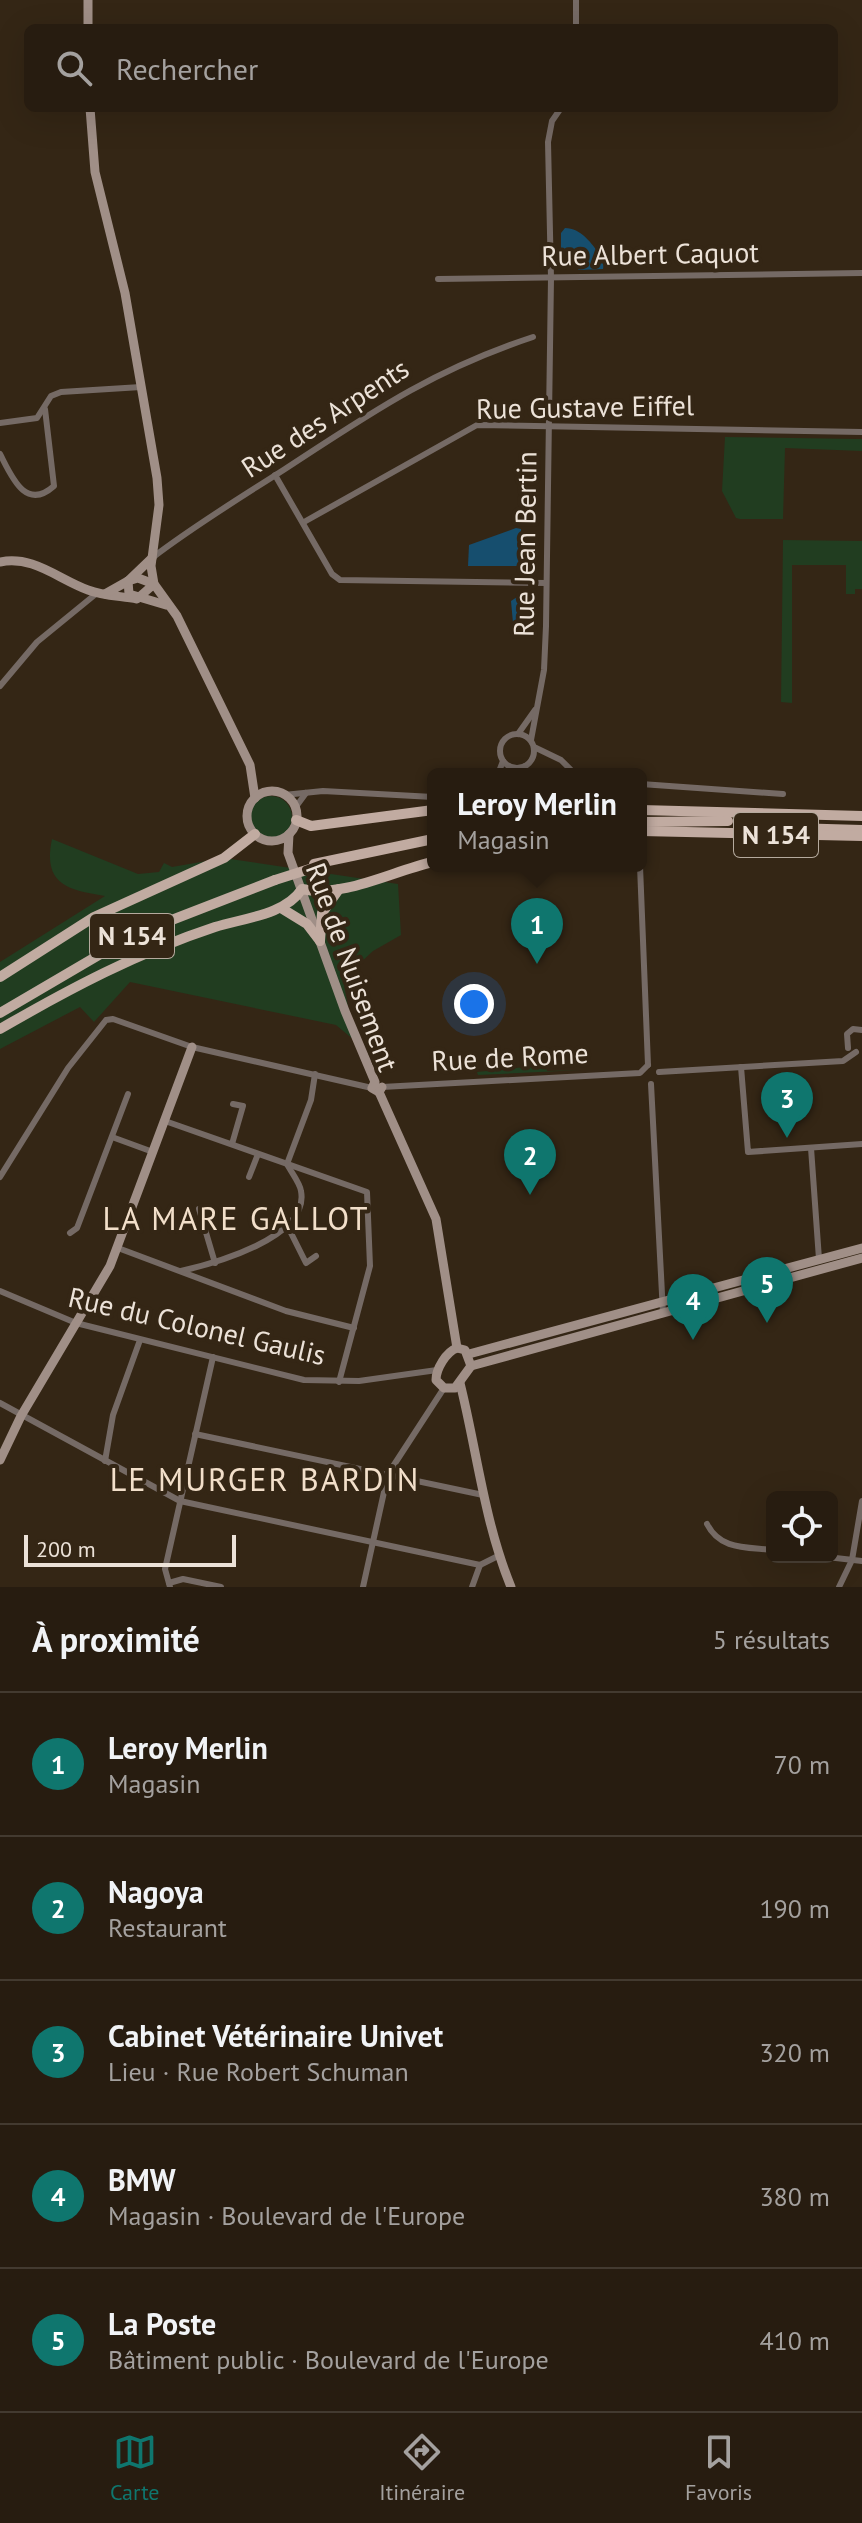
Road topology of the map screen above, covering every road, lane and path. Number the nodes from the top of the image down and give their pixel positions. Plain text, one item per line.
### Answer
1 (88, 0) edge
2 (576, 0) edge
3 (88, 24) edge
4 (576, 24) edge
5 (90, 112) edge
6 (558, 112) edge
7 (862, 273) edge
8 (551, 278) junction
9 (438, 279) dead end
10 (533, 337) dead end
11 (141, 387) junction
12 (45, 409) junction
13 (0, 423) edge
14 (549, 425) junction
15 (862, 430) edge
16 (0, 454) edge
17 (275, 475) junction
18 (304, 522) junction
19 (152, 558) junction
20 (0, 562) edge
21 (128, 581) junction
22 (546, 583) junction
23 (154, 584) junction
24 (101, 594) junction
25 (137, 599) junction
26 (166, 605) junction
27 (0, 686) edge
28 (537, 707) junction
29 (518, 734) junction
30 (533, 744) junction
31 (549, 755) junction
32 (533, 758) junction
33 (503, 761) junction
34 (500, 768) edge
35 (513, 768) joint
36 (569, 768) edge
37 (255, 776) junction
38 (647, 784) edge
39 (272, 791) junction
40 (306, 793) junction
41 (783, 794) dead end
42 (284, 795) junction
43 (427, 797) edge
44 (255, 798) junction
45 (647, 810) edge
46 (427, 811) edge
47 (296, 814) junction
48 (862, 817) edge
49 (647, 829) edge
50 (647, 829) edge
51 (647, 830) edge
52 (255, 834) junction
53 (289, 834) junction
54 (860, 835) edge
55 (271, 841) junction
56 (427, 842) edge
57 (288, 853) junction
58 (427, 864) edge
59 (640, 872) edge
60 (302, 889) junction
61 (339, 889) junction
62 (281, 908) junction
63 (320, 941) junction
64 (0, 977) edge
65 (0, 1011) edge
66 (0, 1029) edge
67 (862, 1030) edge
68 (192, 1047) junction
69 (848, 1048) junction
70 (859, 1053) edge
71 (835, 1060) junction
72 (648, 1065) junction
73 (741, 1067) junction
74 (659, 1072) junction
75 (640, 1073) junction
76 (315, 1074) junction
77 (651, 1084) junction
78 (377, 1087) junction
79 (128, 1094) dead end
80 (233, 1104) dead end
81 (165, 1121) junction
82 (112, 1137) junction
83 (232, 1144) junction
84 (862, 1144) edge
85 (811, 1148) junction
86 (153, 1152) junction
87 (258, 1154) junction
88 (287, 1164) junction
89 (0, 1175) edge
90 (249, 1177) dead end
91 (199, 1209) dead end
92 (287, 1225) junction
93 (70, 1233) dead end
94 (118, 1248) junction
95 (862, 1248) edge
96 (316, 1256) dead end
97 (862, 1258) edge
98 (819, 1259) junction
99 (215, 1263) junction
100 (181, 1271) junction
101 (0, 1291) edge
102 (662, 1307) junction
103 (76, 1323) junction
104 (354, 1328) junction
105 (140, 1340) junction
106 (457, 1348) junction
107 (469, 1354) junction
108 (213, 1357) junction
109 (471, 1366) junction
110 (437, 1370) junction
111 (339, 1382) junction
112 (460, 1383) junction
113 (444, 1388) junction
114 (0, 1403) edge
115 (21, 1416) junction
116 (195, 1434) junction
117 (0, 1460) edge
118 (105, 1461) junction
119 (388, 1474) junction
120 (483, 1495) junction
121 (180, 1501) junction
122 (862, 1501) edge
123 (707, 1524) dead end
124 (372, 1542) junction
125 (766, 1549) edge
126 (498, 1556) junction
127 (838, 1558) edge
128 (852, 1560) junction
129 (862, 1561) edge
130 (480, 1565) junction
131 (170, 1585) edge
132 (221, 1587) edge
133 (363, 1587) edge
134 (472, 1587) edge
135 (511, 1587) edge
136 (839, 1587) edge

1 - 3 street
2 - 4 street
5 - 11 street
6 - 8 street, Rue Jean Bertin
7 - 8 street, Rue Albert Caquot
8 - 9 street, Rue Albert Caquot
8 - 14 street, Rue Jean Bertin
10 - 17 street, Rue des Arpents
11 - 12 street
11 - 19 street
12 - 13 street
12 - 16 street
14 - 15 street, Rue Gustave Eiffel
14 - 18 street, Rue Gustave Eiffel
14 - 22 street, Rue Jean Bertin
17 - 18 street
17 - 19 street, Rue des Arpents
18 - 22 street
19 - 21 street
19 - 23 street
20 - 24 street
21 - 23 street
21 - 24 street
21 - 25 street
22 - 28 street, Rue Jean Bertin
23 - 25 street
23 - 26 street
24 - 25 street
24 - 27 street
25 - 26 street
26 - 37 street
28 - 29 street, Rue Jean Bertin
28 - 30 street, Rue Jean Bertin
29 - 30 street
29 - 33 street
30 - 31 street
30 - 32 street
31 - 32 street
31 - 36 street
32 - 35 street
33 - 34 street
33 - 35 street
37 - 39 street
37 - 44 street
38 - 41 street
39 - 42 street
39 - 44 street
40 - 42 street
40 - 43 street
40 - 47 street
42 - 47 street
44 - 52 street
45 - 48 main road
46 - 47 main road
47 - 53 street
48 - 49 main road
50 - 54 main road, N 154
51 - 54 main road, N 154
52 - 55 street
52 - 64 main road
53 - 55 street
53 - 57 street, Rue de Nuisement
55 - 57 street, Rue de Nuisement
56 - 65 main road, N 154, bridge
57 - 60 street, Rue de Nuisement
58 - 61 main road
59 - 72 street
60 - 61 main road
60 - 62 main road
60 - 63 street, Rue de Nuisement
61 - 63 main road
62 - 63 main road
62 - 66 main road
63 - 78 street, Rue de Nuisement
67 - 69 street
68 - 76 street, Rue de Rome
68 - 81 street
68 - 89 street, Rue de Rome
69 - 70 street
69 - 71 street
70 - 71 street
71 - 73 street
72 - 74 street
72 - 75 street
73 - 74 street
73 - 85 street
74 - 77 street
75 - 77 street
75 - 78 street, Rue de Rome
76 - 78 street, Rue de Rome
76 - 88 street
77 - 102 street
78 - 106 street, Rue de Nuisement
79 - 82 street
80 - 83 street
81 - 83 street
81 - 86 street
82 - 86 street
82 - 93 street
83 - 87 street
84 - 85 street
85 - 98 street
86 - 94 street
87 - 88 street
87 - 90 street
88 - 92 street
88 - 104 street
91 - 99 street
92 - 96 street
92 - 99 street
94 - 100 street
94 - 103 street
95 - 98 street
97 - 102 street
98 - 102 street
99 - 100 street
100 - 104 street
101 - 103 street, Rue du Colonel Gaulis
102 - 107 street
102 - 109 street
103 - 105 street, Rue du Colonel Gaulis
103 - 115 street
104 - 111 street
105 - 108 street, Rue du Colonel Gaulis
105 - 118 street
106 - 107 street
106 - 110 street
107 - 109 street
108 - 111 street, Rue du Colonel Gaulis
108 - 116 street
109 - 112 street
110 - 111 street, Rue du Colonel Gaulis
110 - 113 street
112 - 113 street
112 - 120 street
113 - 119 street
114 - 115 street
115 - 117 street
115 - 118 street
116 - 119 street
116 - 121 street
118 - 121 street
119 - 120 street
119 - 124 street
120 - 126 street
121 - 124 street
121 - 131 street
122 - 128 street
123 - 125 street
124 - 130 street
124 - 133 street
126 - 130 street
126 - 135 street
127 - 128 street
128 - 129 street
128 - 136 street
130 - 134 street
131 - 132 street

